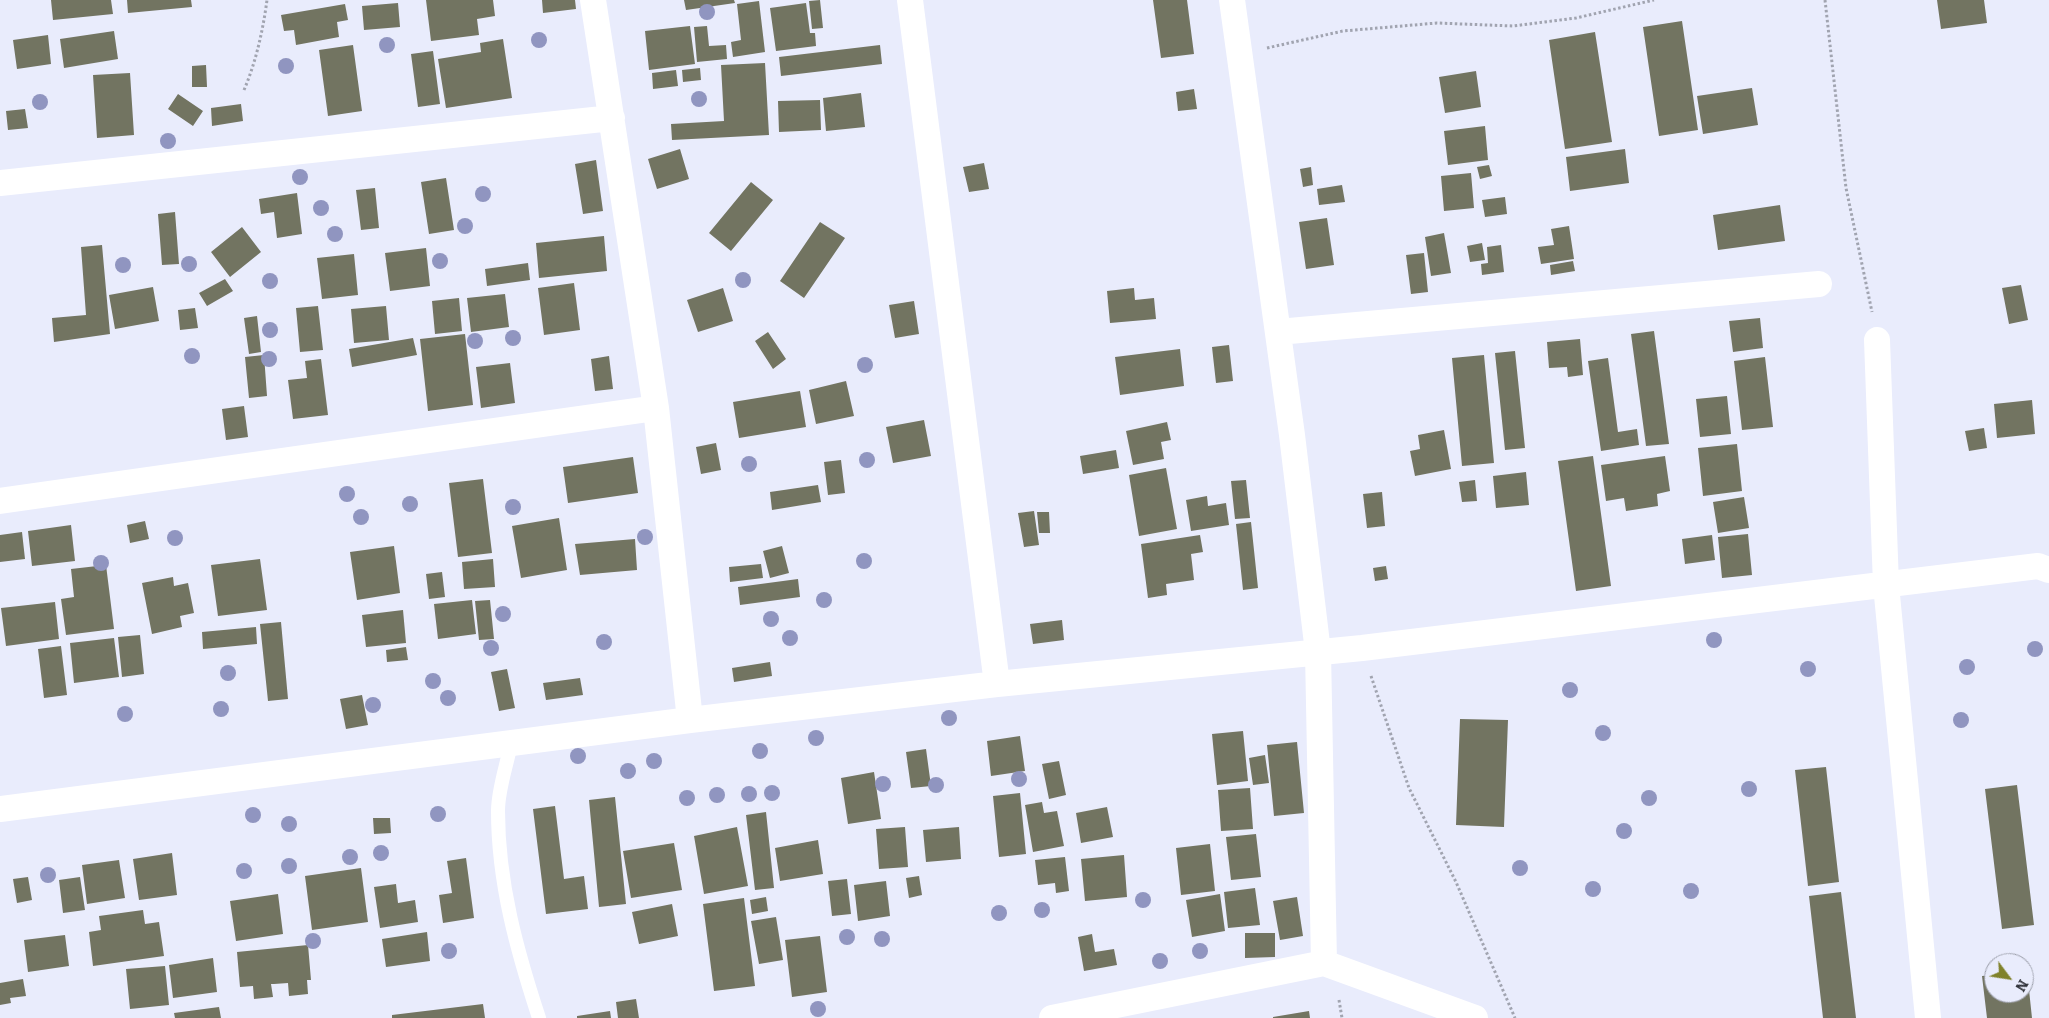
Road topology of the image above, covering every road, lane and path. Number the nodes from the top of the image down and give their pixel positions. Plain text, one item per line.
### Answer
1 (266, 0) edge
2 (593, 0) edge
3 (910, 0) edge
4 (1232, 0) edge
5 (1654, 0) edge
6 (1825, 0) edge
7 (1240, 53) junction
8 (244, 90) dead end
9 (612, 118) junction
10 (0, 182) edge
11 (1819, 284) dead end
12 (1278, 332) junction
13 (1877, 340) joint
14 (656, 408) junction
15 (0, 501) edge
16 (2049, 570) edge
17 (1886, 585) junction
18 (1362, 648) junction
19 (1318, 652) junction
20 (997, 684) junction
21 (690, 720) junction
22 (511, 743) junction
23 (0, 809) edge
24 (1324, 963) junction
25 (539, 1018) edge
26 (1052, 1018) edge
27 (1475, 1018) edge
28 (1515, 1018) edge
29 (1928, 1018) edge

1 - 8 path
2 - 9 street
3 - 20 street
4 - 7 street
5 - 7 path
6 - 13 path
7 - 12 street
9 - 10 street
9 - 14 street
11 - 12 street
12 - 19 street
13 - 17 street
14 - 15 street
14 - 21 street
16 - 17 street
17 - 18 street
17 - 29 street
18 - 19 street
18 - 28 path
19 - 20 street
19 - 24 street
20 - 21 street
21 - 22 street
22 - 23 street
22 - 25 lane
24 - 26 street
24 - 27 street

